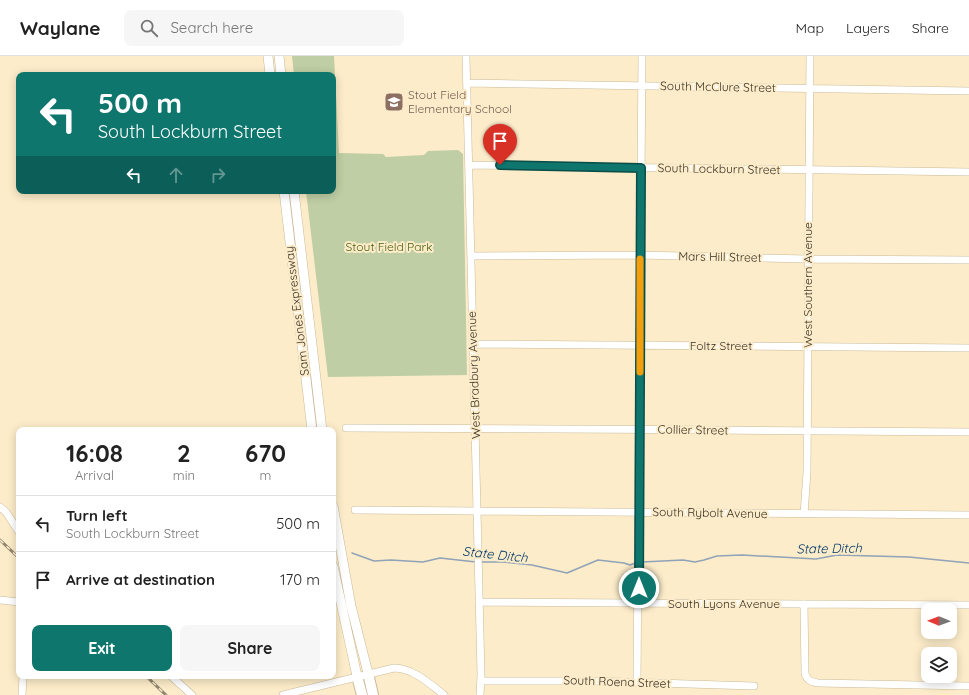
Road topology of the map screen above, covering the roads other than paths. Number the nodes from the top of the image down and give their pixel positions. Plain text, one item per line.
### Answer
1 (268, 56) edge
2 (279, 56) edge
3 (466, 56) edge
4 (642, 56) edge
5 (810, 56) edge
6 (270, 72) edge
7 (281, 72) edge
8 (467, 83) junction
9 (642, 86) junction
10 (809, 89) junction
11 (969, 90) edge
12 (469, 165) junction
13 (641, 168) junction
14 (808, 171) junction
15 (969, 172) edge
16 (284, 194) edge
17 (294, 194) edge
18 (640, 255) junction
19 (471, 256) junction
20 (808, 259) junction
21 (969, 260) edge
22 (473, 344) junction
23 (640, 346) junction
24 (807, 347) junction
25 (969, 348) edge
26 (312, 427) edge
27 (322, 427) edge
28 (346, 428) dead end
29 (476, 428) junction
30 (640, 429) junction
31 (807, 432) junction
32 (969, 432) edge
33 (0, 507) edge
34 (355, 510) dead end
35 (478, 511) junction
36 (639, 513) junction
37 (804, 514) junction
38 (969, 516) edge
39 (336, 523) edge
40 (16, 527) edge
41 (336, 580) edge
42 (0, 600) edge
43 (16, 602) edge
44 (480, 602) junction
45 (639, 603) junction
46 (804, 604) junction
47 (969, 605) edge
48 (368, 674) junction
49 (357, 676) junction
50 (23, 679) edge
51 (174, 679) edge
52 (480, 681) junction
53 (637, 683) junction
54 (754, 686) dead end
55 (969, 686) edge
56 (22, 695) edge
57 (192, 695) edge
58 (283, 695) edge
59 (362, 695) edge
60 (373, 695) edge
61 (444, 695) edge
62 (480, 695) edge

1 - 6 main road
2 - 7 main road
3 - 8 street, West Bradbury Avenue
4 - 9 street
5 - 10 street, West Southern Avenue
8 - 9 street, South McClure Street
8 - 12 street, West Bradbury Avenue
9 - 10 street, South McClure Street
9 - 13 street
10 - 11 street, South McClure Street
10 - 14 street, West Southern Avenue
12 - 13 street, South Lockburn Street
12 - 19 street, West Bradbury Avenue
13 - 14 street, South Lockburn Street
13 - 18 street
14 - 15 street, South Lockburn Street
14 - 20 street, West Southern Avenue
16 - 26 main road, Sam Jones Expressway
17 - 27 main road, Sam Jones Expressway
18 - 19 street, Mars Hill Street
18 - 20 street, Mars Hill Street
18 - 23 street
19 - 22 street, West Bradbury Avenue
20 - 21 street, Mars Hill Street
20 - 24 street, West Southern Avenue
22 - 23 street, Foltz Street
22 - 29 street, West Bradbury Avenue
23 - 24 street, Foltz Street
23 - 30 street
24 - 25 street, Foltz Street
24 - 31 street, West Southern Avenue
28 - 29 street, Collier Street
29 - 30 street, Collier Street
29 - 35 street, West Bradbury Avenue
30 - 31 street, Collier Street
30 - 36 street
31 - 32 street, Collier Street
31 - 37 street, West Southern Avenue
33 - 40 street
34 - 35 street, South Rybolt Avenue
35 - 36 street, South Rybolt Avenue
35 - 44 street, West Bradbury Avenue
36 - 37 street, South Rybolt Avenue
36 - 45 street
37 - 38 street, South Rybolt Avenue
39 - 48 main road
41 - 49 main road
42 - 43 street
44 - 45 street, South Lyons Avenue
44 - 52 street, West Bradbury Avenue
45 - 46 street, South Lyons Avenue
45 - 53 street
46 - 47 street, South Lyons Avenue
46 - 55 street
48 - 49 street
48 - 60 highway
48 - 61 street
49 - 58 street
49 - 59 highway
50 - 56 street
51 - 57 street
52 - 53 street, South Roena Street
52 - 62 street, West Bradbury Avenue
53 - 54 street, South Roena Street

